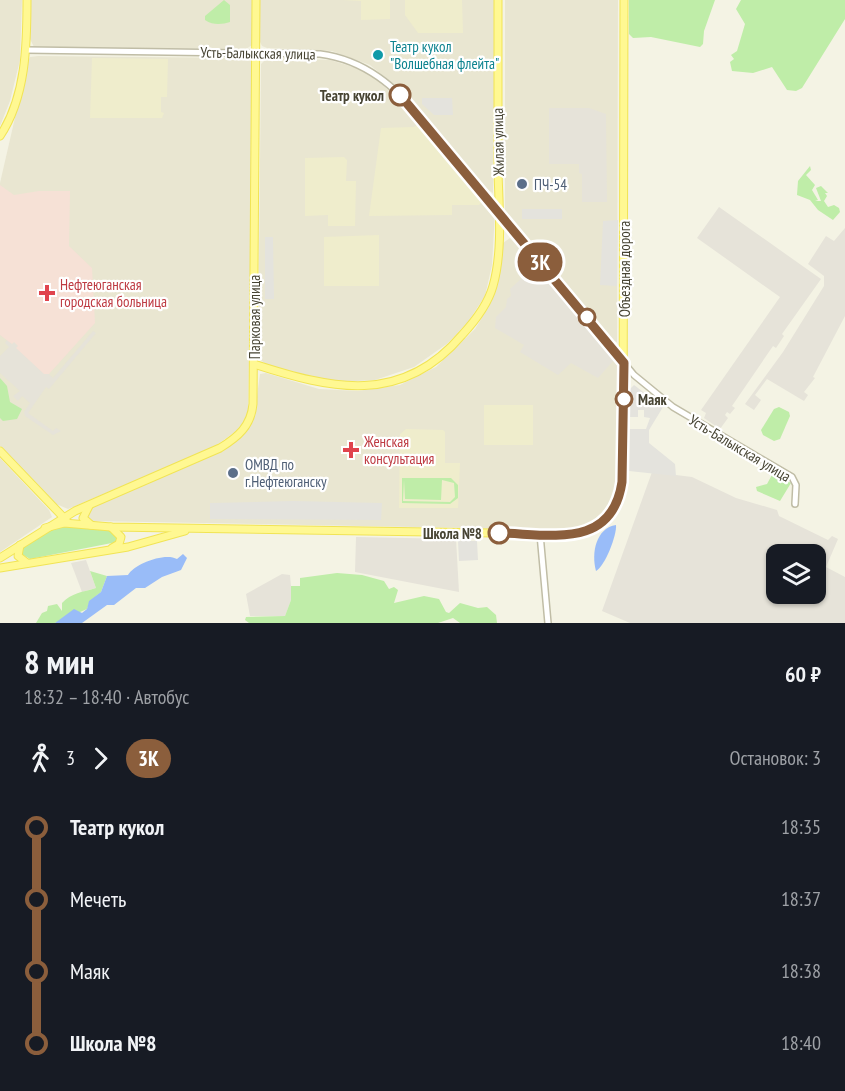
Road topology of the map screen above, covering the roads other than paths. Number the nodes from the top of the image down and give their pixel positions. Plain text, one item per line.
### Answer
1 (27, 0) edge
2 (256, 0) edge
3 (498, 0) edge
4 (624, 0) edge
5 (26, 50) junction
6 (256, 52) junction
7 (0, 136) edge
8 (499, 212) junction
9 (624, 363) junction
10 (254, 364) junction
11 (0, 451) edge
12 (90, 504) junction
13 (795, 504) dead end
14 (62, 518) junction
15 (73, 523) junction
16 (91, 525) junction
17 (111, 526) junction
18 (45, 528) junction
19 (199, 528) junction
20 (540, 534) junction
21 (24, 541) junction
22 (107, 550) junction
23 (0, 558) edge
24 (27, 563) junction
25 (0, 568) edge
26 (548, 623) edge

1 - 5 main road
2 - 6 main road, Парковая улица
3 - 8 main road, Жилая улица
4 - 9 main road, Объездная дорога
5 - 6 street, Усть-Балыкская улица
5 - 7 main road
6 - 8 street, Усть-Балыкская улица
6 - 10 main road, Парковая улица
8 - 9 street, Усть-Балыкская улица
8 - 10 main road, Жилая улица
9 - 13 street, Усть-Балыкская улица
9 - 20 main road, Объездная дорога
10 - 12 main road, Парковая улица
11 - 14 main road
12 - 14 main road, Парковая улица
12 - 16 main road
14 - 15 main road
14 - 18 main road, Парковая улица
15 - 16 main road
15 - 18 main road
16 - 17 main road
17 - 19 main road
17 - 22 main road
18 - 21 main road, Парковая улица
19 - 20 main road, Объездная дорога
19 - 22 main road
20 - 26 street
21 - 23 main road, Парковая улица
21 - 24 main road
22 - 24 main road
24 - 25 main road

